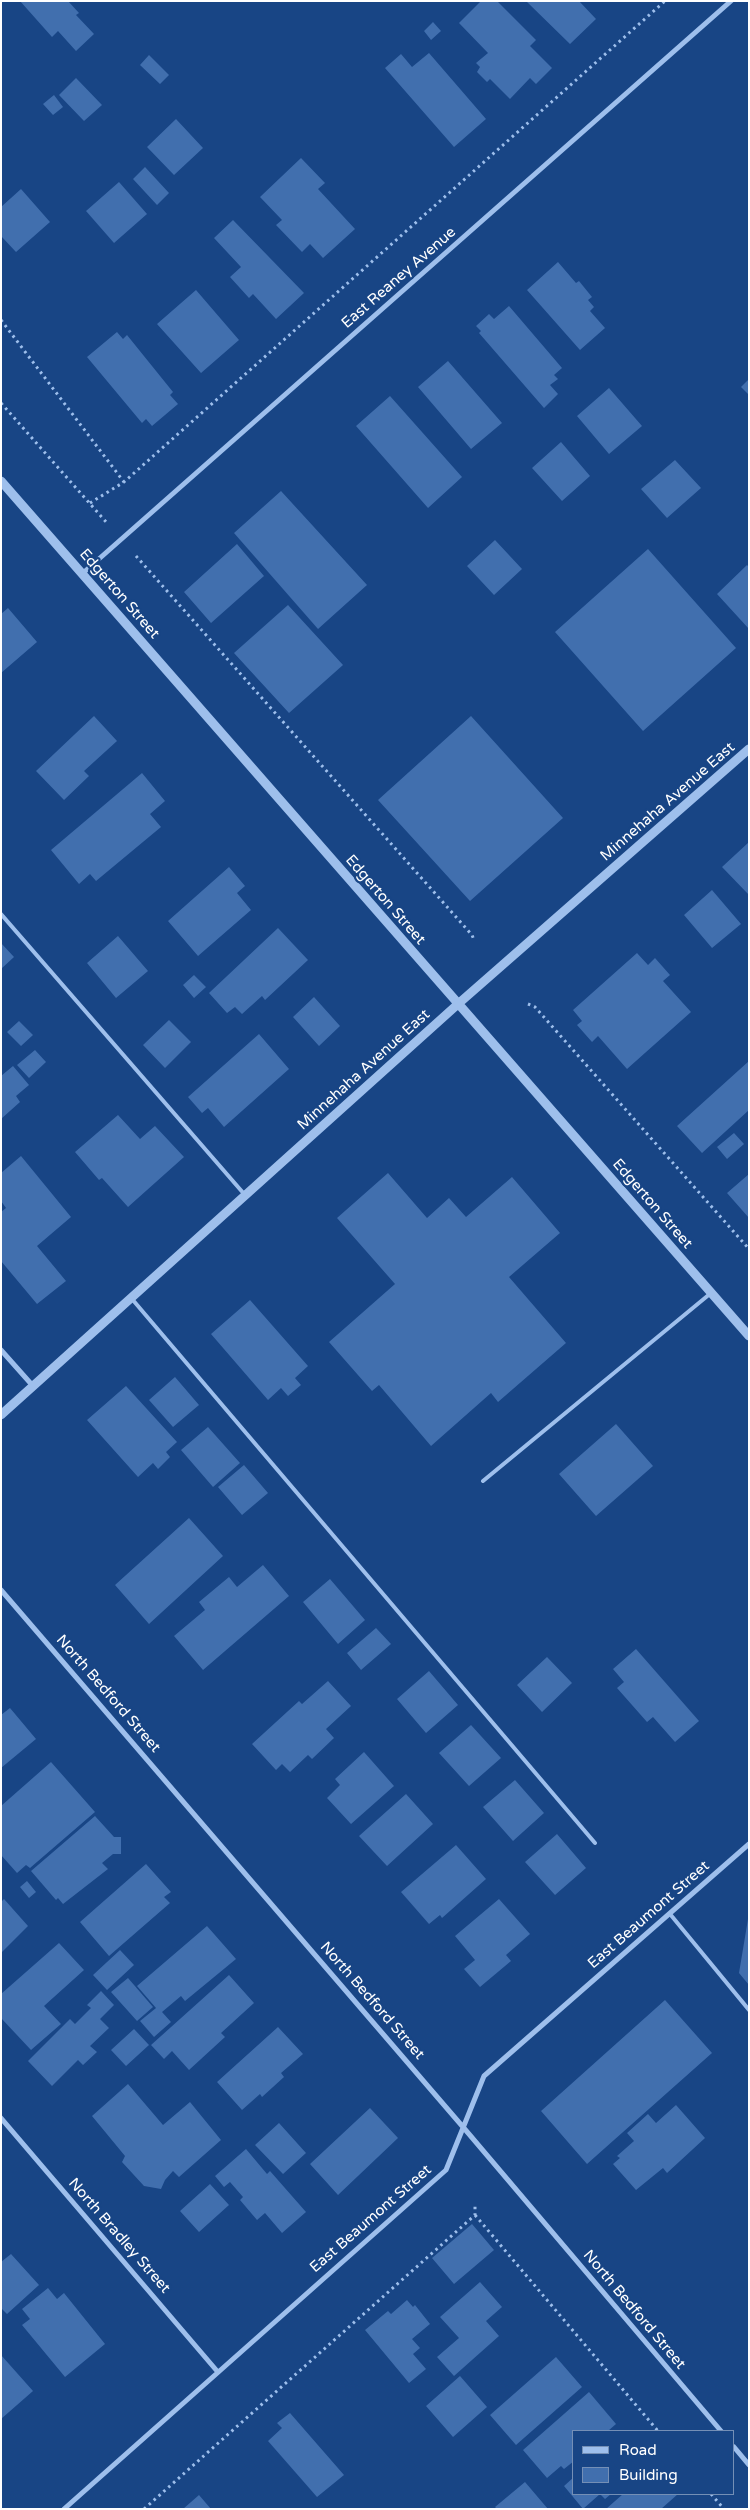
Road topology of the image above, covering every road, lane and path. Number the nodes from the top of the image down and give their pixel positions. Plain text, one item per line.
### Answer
1 (665, 1) edge
2 (731, 1) edge
3 (1, 320) edge
4 (1, 403) edge
5 (1, 481) edge
6 (124, 482) junction
7 (90, 503) junction
8 (122, 539) junction
9 (82, 573) junction
10 (749, 749) edge
11 (1, 914) edge
12 (474, 940) dead end
13 (458, 1004) junction
14 (528, 1004) dead end
15 (245, 1195) junction
16 (749, 1250) edge
17 (711, 1293) junction
18 (131, 1297) junction
19 (749, 1336) edge
20 (1, 1350) edge
21 (33, 1386) junction
22 (1, 1415) edge
23 (483, 1481) dead end
24 (1, 1590) edge
25 (596, 1843) dead end
26 (749, 1844) edge
27 (670, 1914) junction
28 (749, 2010) edge
29 (1, 2118) edge
30 (463, 2126) junction
31 (475, 2203) dead end
32 (475, 2215) junction
33 (217, 2371) junction
34 (657, 2430) edge
35 (719, 2430) edge
36 (735, 2448) edge
37 (749, 2465) edge
38 (712, 2495) edge
39 (64, 2509) edge
40 (144, 2509) edge
41 (724, 2509) edge

1 - 6 path
2 - 8 street, East Reaney Avenue
3 - 6 path
4 - 7 path
5 - 9 street, Edgerton Street
6 - 7 path
7 - 8 path
8 - 9 street, East Reaney Avenue
8 - 12 path
9 - 13 street, Edgerton Street
10 - 13 street, Minnehaha Avenue East
11 - 15 lane
13 - 15 street, Minnehaha Avenue East
13 - 17 street, Edgerton Street
14 - 16 path
15 - 18 street, Minnehaha Avenue East
17 - 19 street, Edgerton Street
17 - 23 lane
18 - 21 street, Minnehaha Avenue East
18 - 25 lane
20 - 21 street
21 - 22 street, Minnehaha Avenue East
24 - 30 street, North Bedford Street
26 - 27 street, East Beaumont Street
27 - 28 lane
27 - 30 street, East Beaumont Street
29 - 33 street, North Bradley Street
30 - 33 street, East Beaumont Street
30 - 35 street, North Bedford Street
31 - 32 path
32 - 34 path
32 - 40 path
33 - 39 street, East Beaumont Street
36 - 37 street
38 - 41 path

